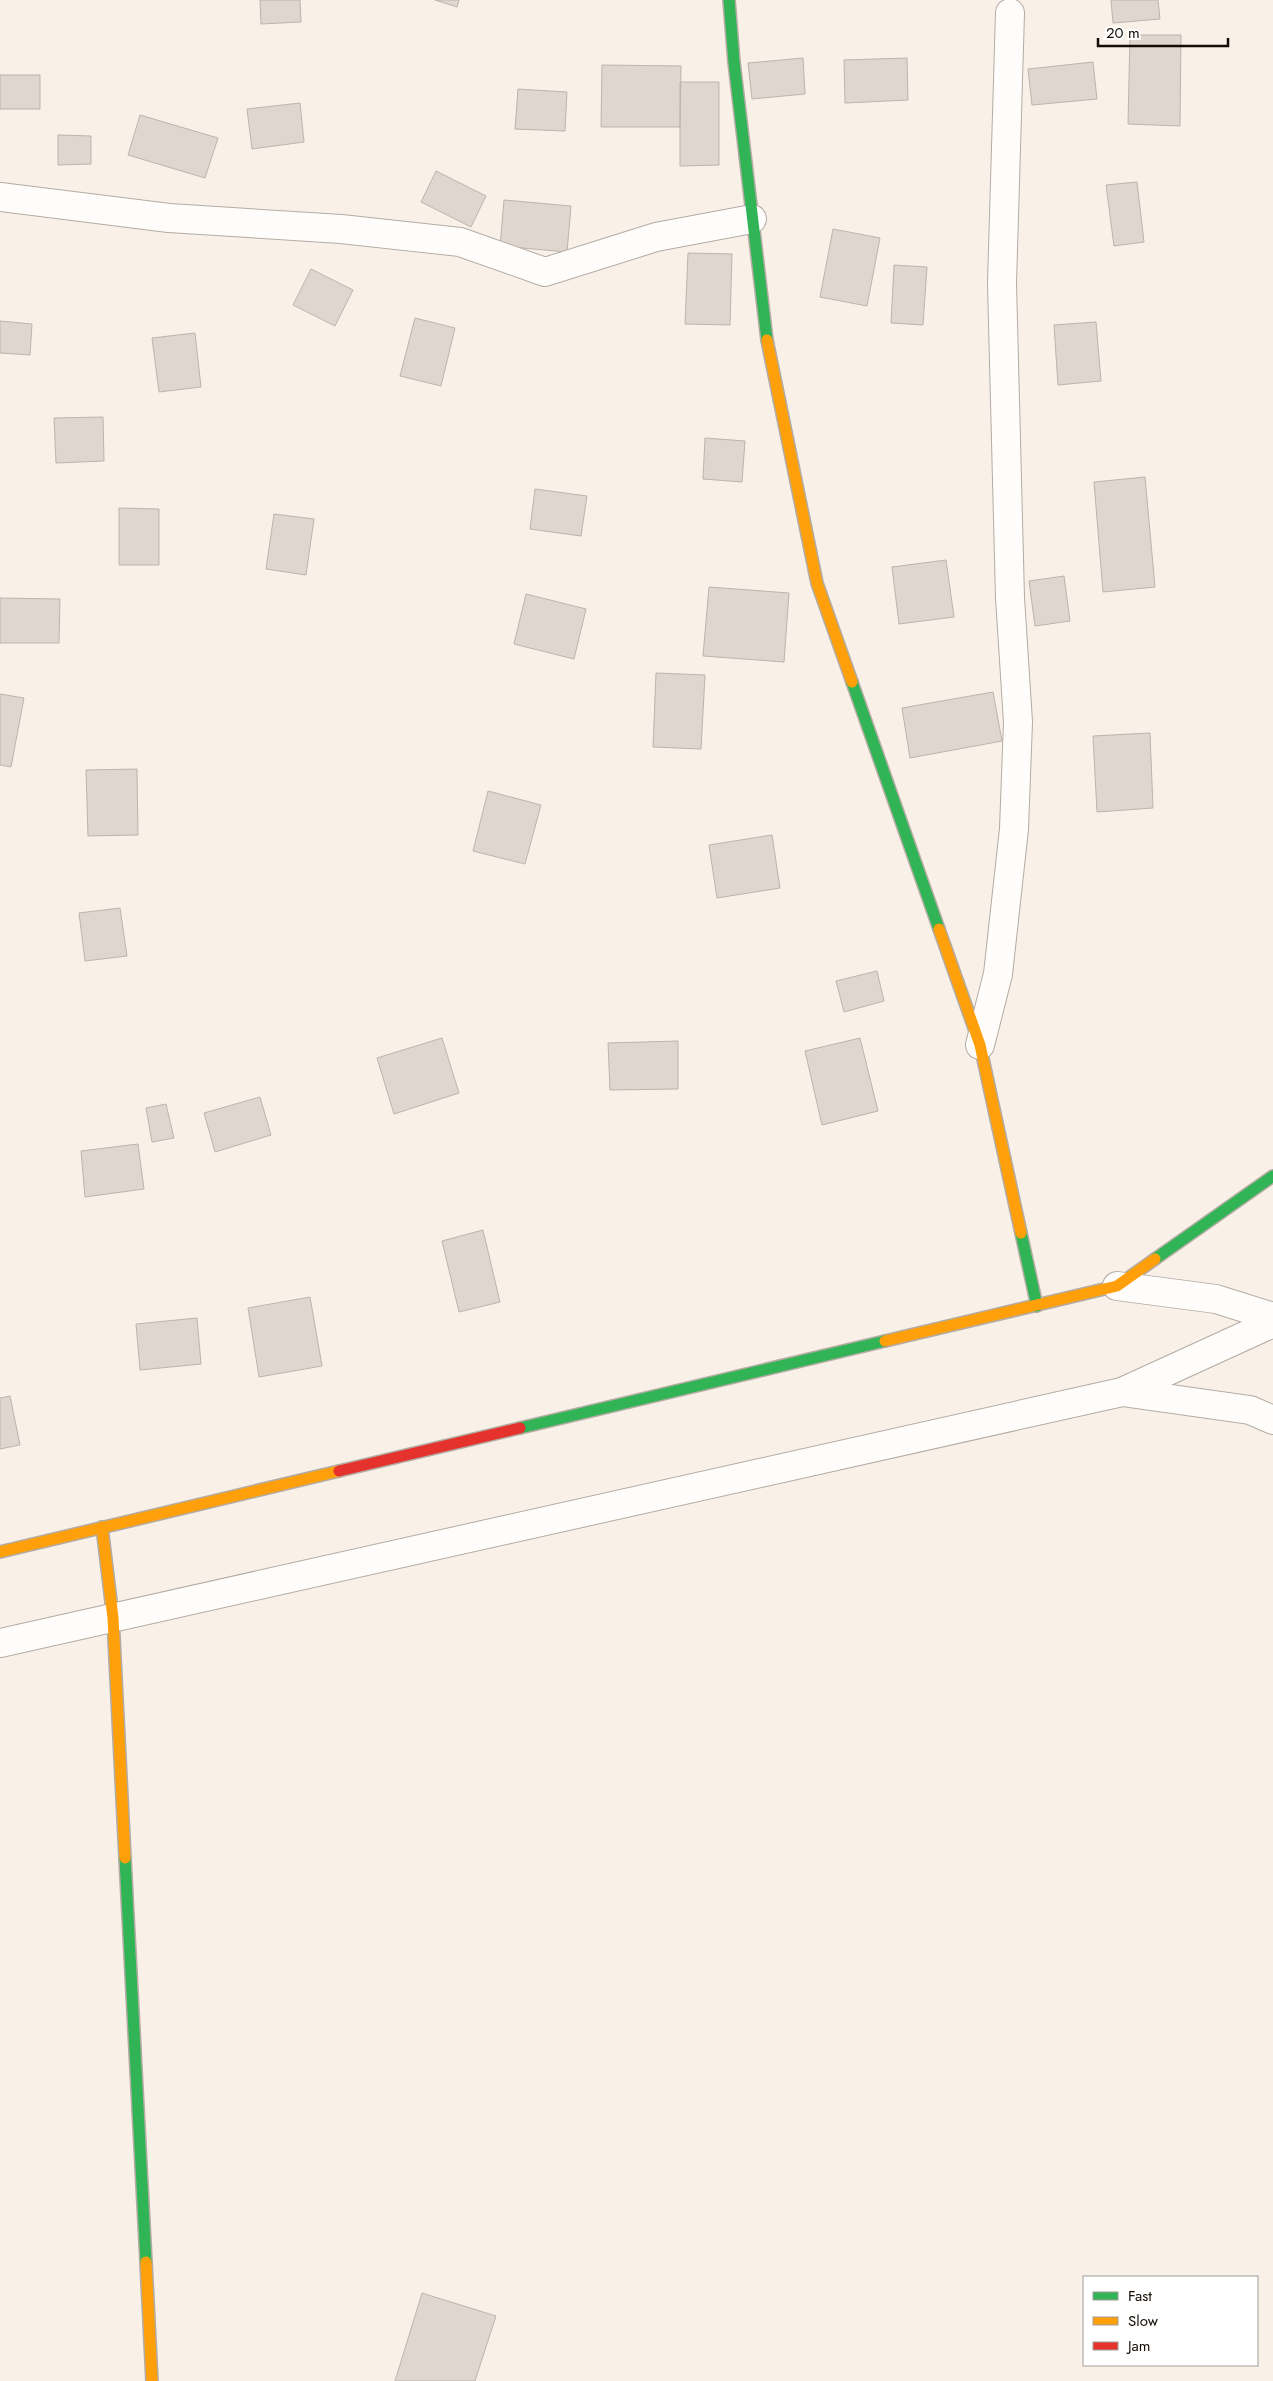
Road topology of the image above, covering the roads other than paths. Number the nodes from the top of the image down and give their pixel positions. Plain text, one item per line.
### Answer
1 (729, 0) edge
2 (1010, 13) dead end
3 (0, 197) edge
4 (752, 219) junction
5 (980, 1045) junction
6 (1273, 1176) edge
7 (1117, 1286) junction
8 (1037, 1306) junction
9 (1273, 1318) edge
10 (1273, 1323) edge
11 (1122, 1392) junction
12 (1273, 1420) edge
13 (102, 1527) junction
14 (0, 1552) edge
15 (113, 1618) junction
16 (0, 1643) edge
17 (152, 2381) edge

1 - 4 street
2 - 5 street
3 - 4 street
4 - 5 street
5 - 8 street
6 - 7 street
7 - 8 street
7 - 9 street
8 - 13 street
10 - 11 street
11 - 12 street
11 - 15 street
13 - 14 street
13 - 15 street
15 - 16 street
15 - 17 street

